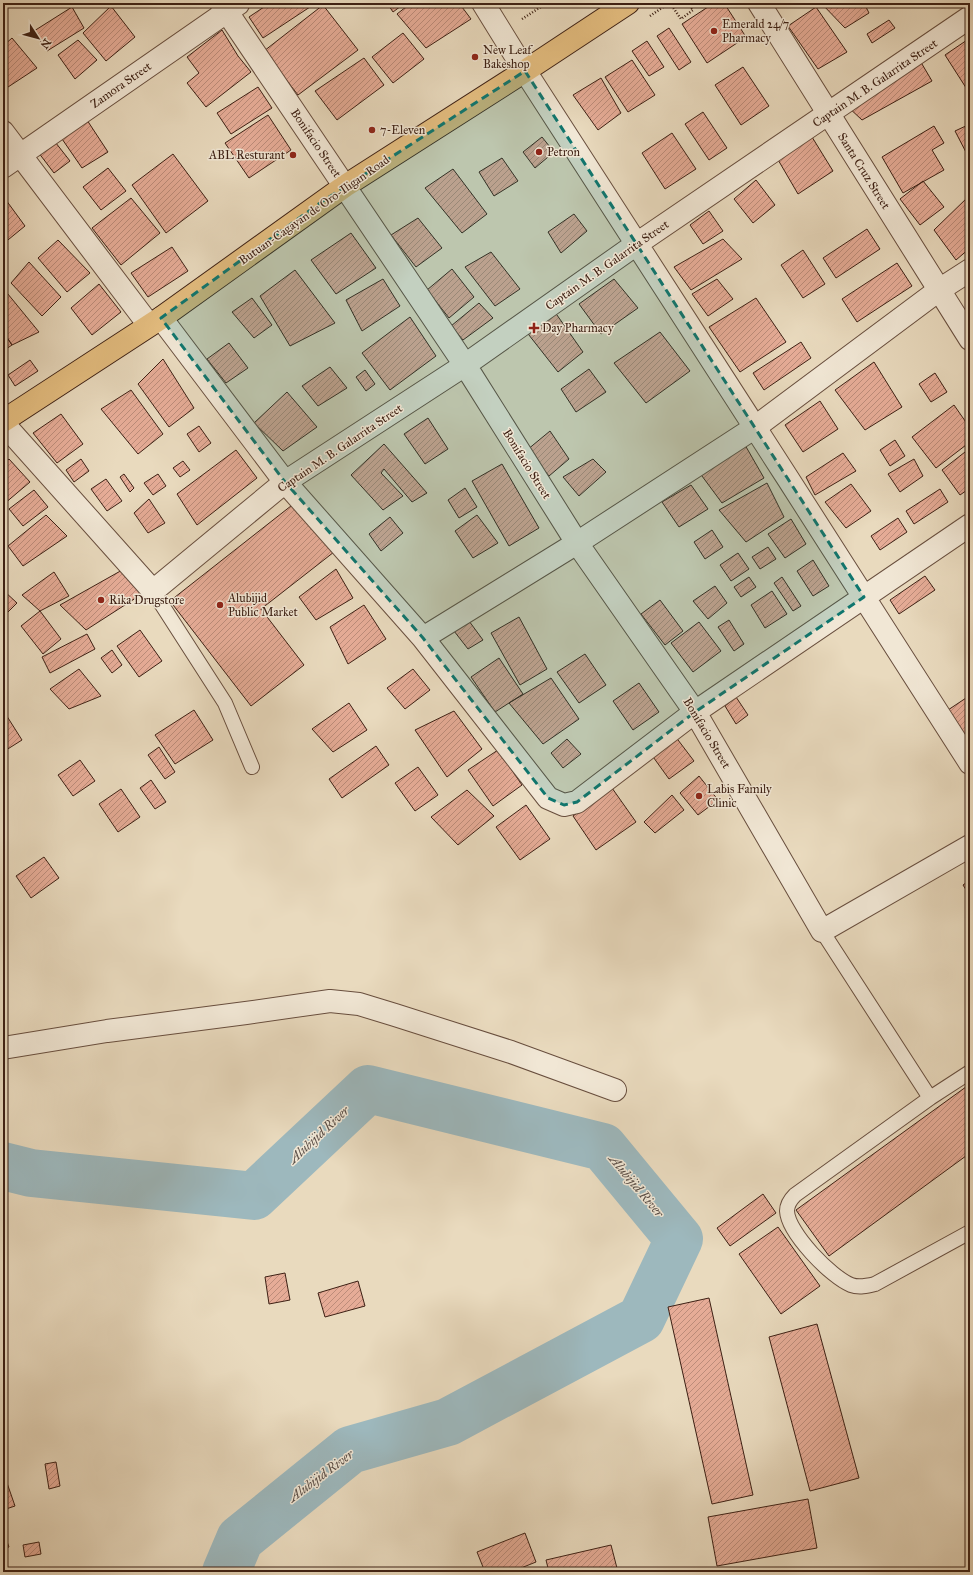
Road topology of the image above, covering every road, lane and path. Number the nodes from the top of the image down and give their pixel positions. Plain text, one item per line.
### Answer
1 (483, 3) edge
2 (547, 3) edge
3 (628, 3) edge
4 (669, 3) edge
5 (688, 3) edge
6 (759, 3) edge
7 (229, 6) edge
8 (660, 9) dead end
9 (970, 17) edge
10 (502, 33) junction
11 (526, 71) junction
12 (828, 115) junction
13 (3, 132) edge
14 (12, 161) edge
15 (345, 186) junction
16 (638, 244) junction
17 (970, 270) edge
18 (939, 290) junction
19 (155, 322) junction
20 (970, 339) edge
21 (465, 365) junction
22 (3, 422) edge
23 (754, 428) junction
24 (285, 482) junction
25 (970, 525) edge
26 (577, 543) junction
27 (153, 591) junction
28 (864, 597) junction
29 (423, 638) junction
30 (696, 712) junction
31 (970, 763) edge
32 (252, 767) dead end
33 (970, 846) edge
34 (822, 931) junction
35 (3, 1048) edge
36 (970, 1072) edge
37 (615, 1090) dead end
38 (930, 1098) junction
39 (970, 1232) edge

1 - 10 street
2 - 10 path
3 - 11 highway, Butuan-Cagayan de Oro-Iligan Road
4 - 5 path
4 - 8 path
6 - 12 street, Santa Cruz Street
7 - 14 street, Zamora Street
7 - 15 street, Bonifacio Street
9 - 12 street, Captain M. B. Galarrita Street
10 - 11 street
11 - 15 highway, Butuan-Cagayan de Oro-Iligan Road
11 - 16 street
12 - 16 street, Captain M. B. Galarrita Street
12 - 18 street, Santa Cruz Street
13 - 14 street
14 - 19 street
15 - 19 highway, Butuan-Cagayan de Oro-Iligan Road
15 - 21 street, Bonifacio Street
16 - 21 street, Captain M. B. Galarrita Street
16 - 23 street
17 - 18 street
18 - 20 street, Santa Cruz Street
18 - 23 street
19 - 22 highway, Butuan-Cagayan de Oro-Iligan Road
19 - 24 street
21 - 24 street, Captain M. B. Galarrita Street
21 - 26 street, Bonifacio Street
22 - 27 street
23 - 26 street
23 - 28 street
24 - 27 street, Captain M. B. Galarrita Street
24 - 29 street
25 - 28 street
26 - 29 street
26 - 30 street, Bonifacio Street
27 - 32 lane
28 - 30 street
28 - 31 street
29 - 30 street
30 - 34 street, Bonifacio Street
33 - 34 street
34 - 38 lane
35 - 37 street
36 - 38 lane
38 - 39 lane

